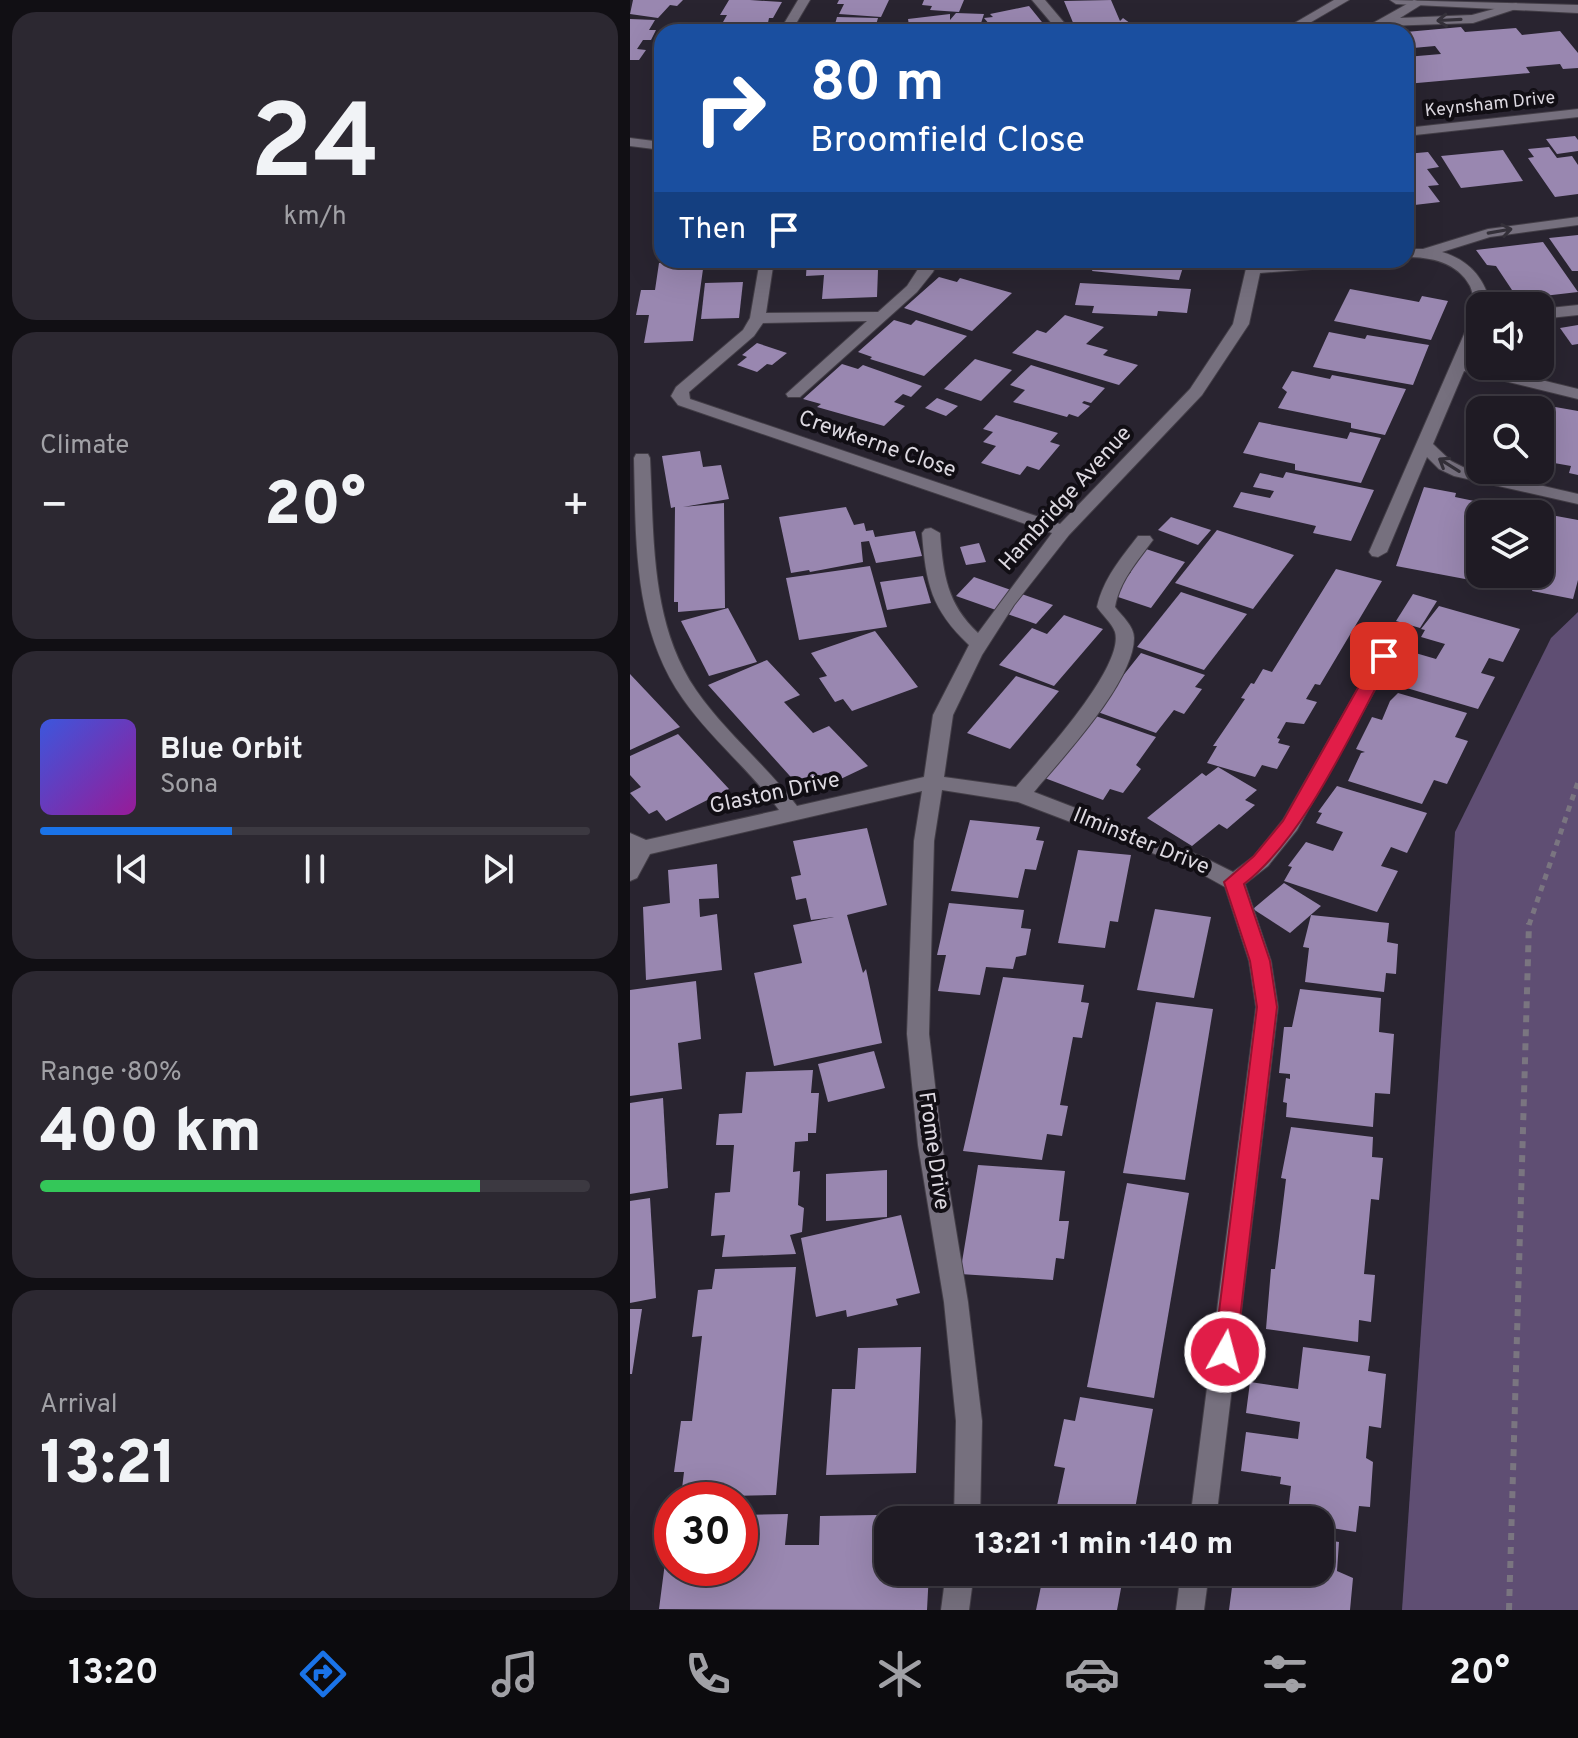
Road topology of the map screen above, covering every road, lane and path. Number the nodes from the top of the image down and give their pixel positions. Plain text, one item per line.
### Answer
1 (804, 0) edge
2 (1038, 0) edge
3 (1343, 0) edge
4 (1396, 0) edge
5 (1418, 3) junction
6 (1516, 7) junction
7 (1578, 9) edge
8 (1381, 22) junction
9 (790, 24) edge
10 (1059, 24) edge
11 (1300, 24) edge
12 (1377, 24) edge
13 (1578, 113) edge
14 (1414, 131) edge
15 (630, 142) edge
16 (654, 145) edge
17 (1578, 221) edge
18 (1414, 253) edge
19 (1425, 253) junction
20 (766, 268) edge
21 (928, 268) edge
22 (1254, 268) edge
23 (1481, 292) edge
24 (1578, 310) edge
25 (1554, 313) edge
26 (884, 316) junction
27 (758, 318) junction
28 (1466, 349) edge
29 (1459, 365) junction
30 (794, 394) dead end
31 (1578, 394) edge
32 (1425, 445) junction
33 (642, 458) dead end
34 (1578, 499) edge
35 (1063, 531) junction
36 (931, 533) dead end
37 (1144, 540) dead end
38 (1378, 552) dead end
39 (1400, 629) dead end
40 (979, 644) junction
41 (932, 782) junction
42 (1578, 782) edge
43 (1021, 795) junction
44 (793, 815) junction
45 (637, 844) edge
46 (630, 873) edge
47 (1234, 882) junction
48 (967, 1506) edge
49 (1205, 1506) edge
50 (958, 1586) edge
51 (1193, 1586) edge
52 (955, 1610) edge
53 (1190, 1610) edge
54 (1509, 1610) edge

1 - 9 street
2 - 10 street
3 - 11 street
4 - 5 street
5 - 6 street
5 - 8 street
6 - 7 street
6 -> 8 street
8 - 12 street
13 - 14 street, Keynsham Drive
15 - 16 street
19 -> 17 street
18 - 19 street
19 - 23 street
20 - 27 street
21 - 26 street
22 - 35 street, Hambridge Avenue
24 - 25 street
26 - 27 street
26 - 30 street
27 - 35 street, Crewkerne Close
28 - 29 street
29 - 31 street
29 - 32 street
34 -> 32 street
32 - 38 street
33 - 44 street
35 - 40 street, Hambridge Avenue
36 - 40 street
37 - 43 street
39 - 47 street
40 - 41 street, Hambridge Avenue
41 - 43 street, Ilminster Drive
41 - 44 street, Glaston Drive
41 - 48 street, Frome Drive
42 - 54 path
43 - 47 street, Ilminster Drive
44 - 45 street, Glaston Drive
45 - 46 street
47 - 49 street, Ilminster Drive
50 - 52 street
51 - 53 street

